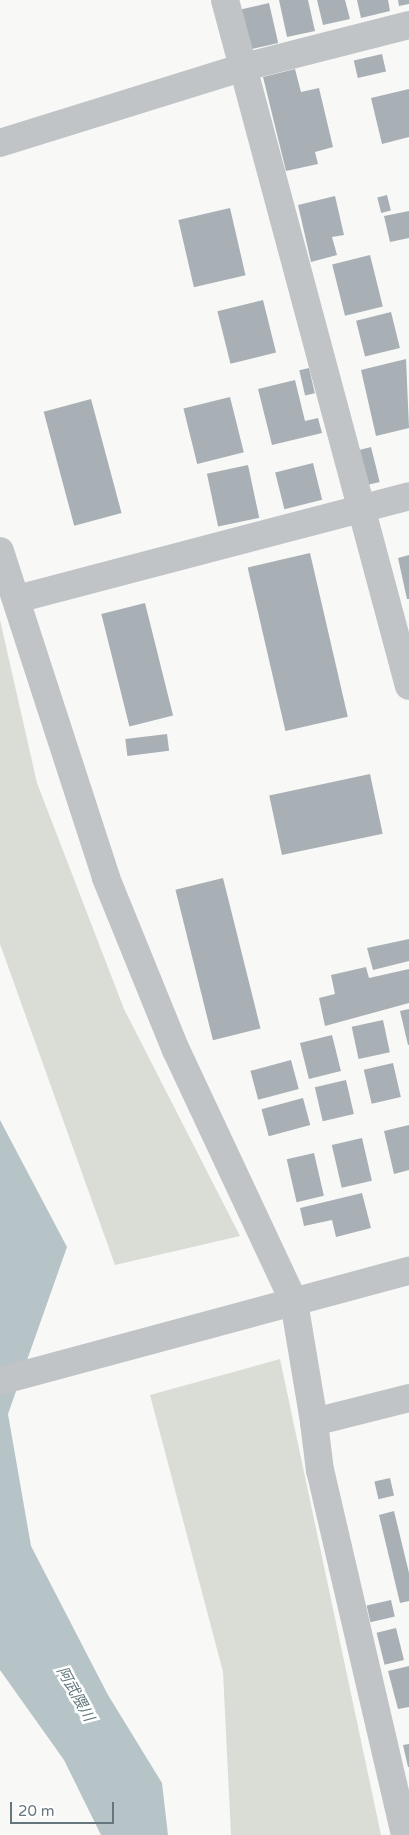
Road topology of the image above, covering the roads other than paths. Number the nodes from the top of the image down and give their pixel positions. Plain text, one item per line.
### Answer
1 (225, 0) edge
2 (409, 25) edge
3 (244, 67) junction
4 (0, 143) edge
5 (409, 496) edge
6 (362, 508) junction
7 (0, 551) edge
8 (17, 599) junction
9 (409, 686) edge
10 (409, 1271) edge
11 (294, 1302) junction
12 (0, 1381) edge
13 (409, 1398) edge
14 (314, 1422) junction
15 (405, 1835) edge

1 - 3 street
2 - 3 street
3 - 4 street
3 - 6 street
5 - 6 street
6 - 8 street
6 - 9 street
7 - 8 street
8 - 11 street
10 - 11 street
11 - 12 street
11 - 14 street
13 - 14 street
14 - 15 street

